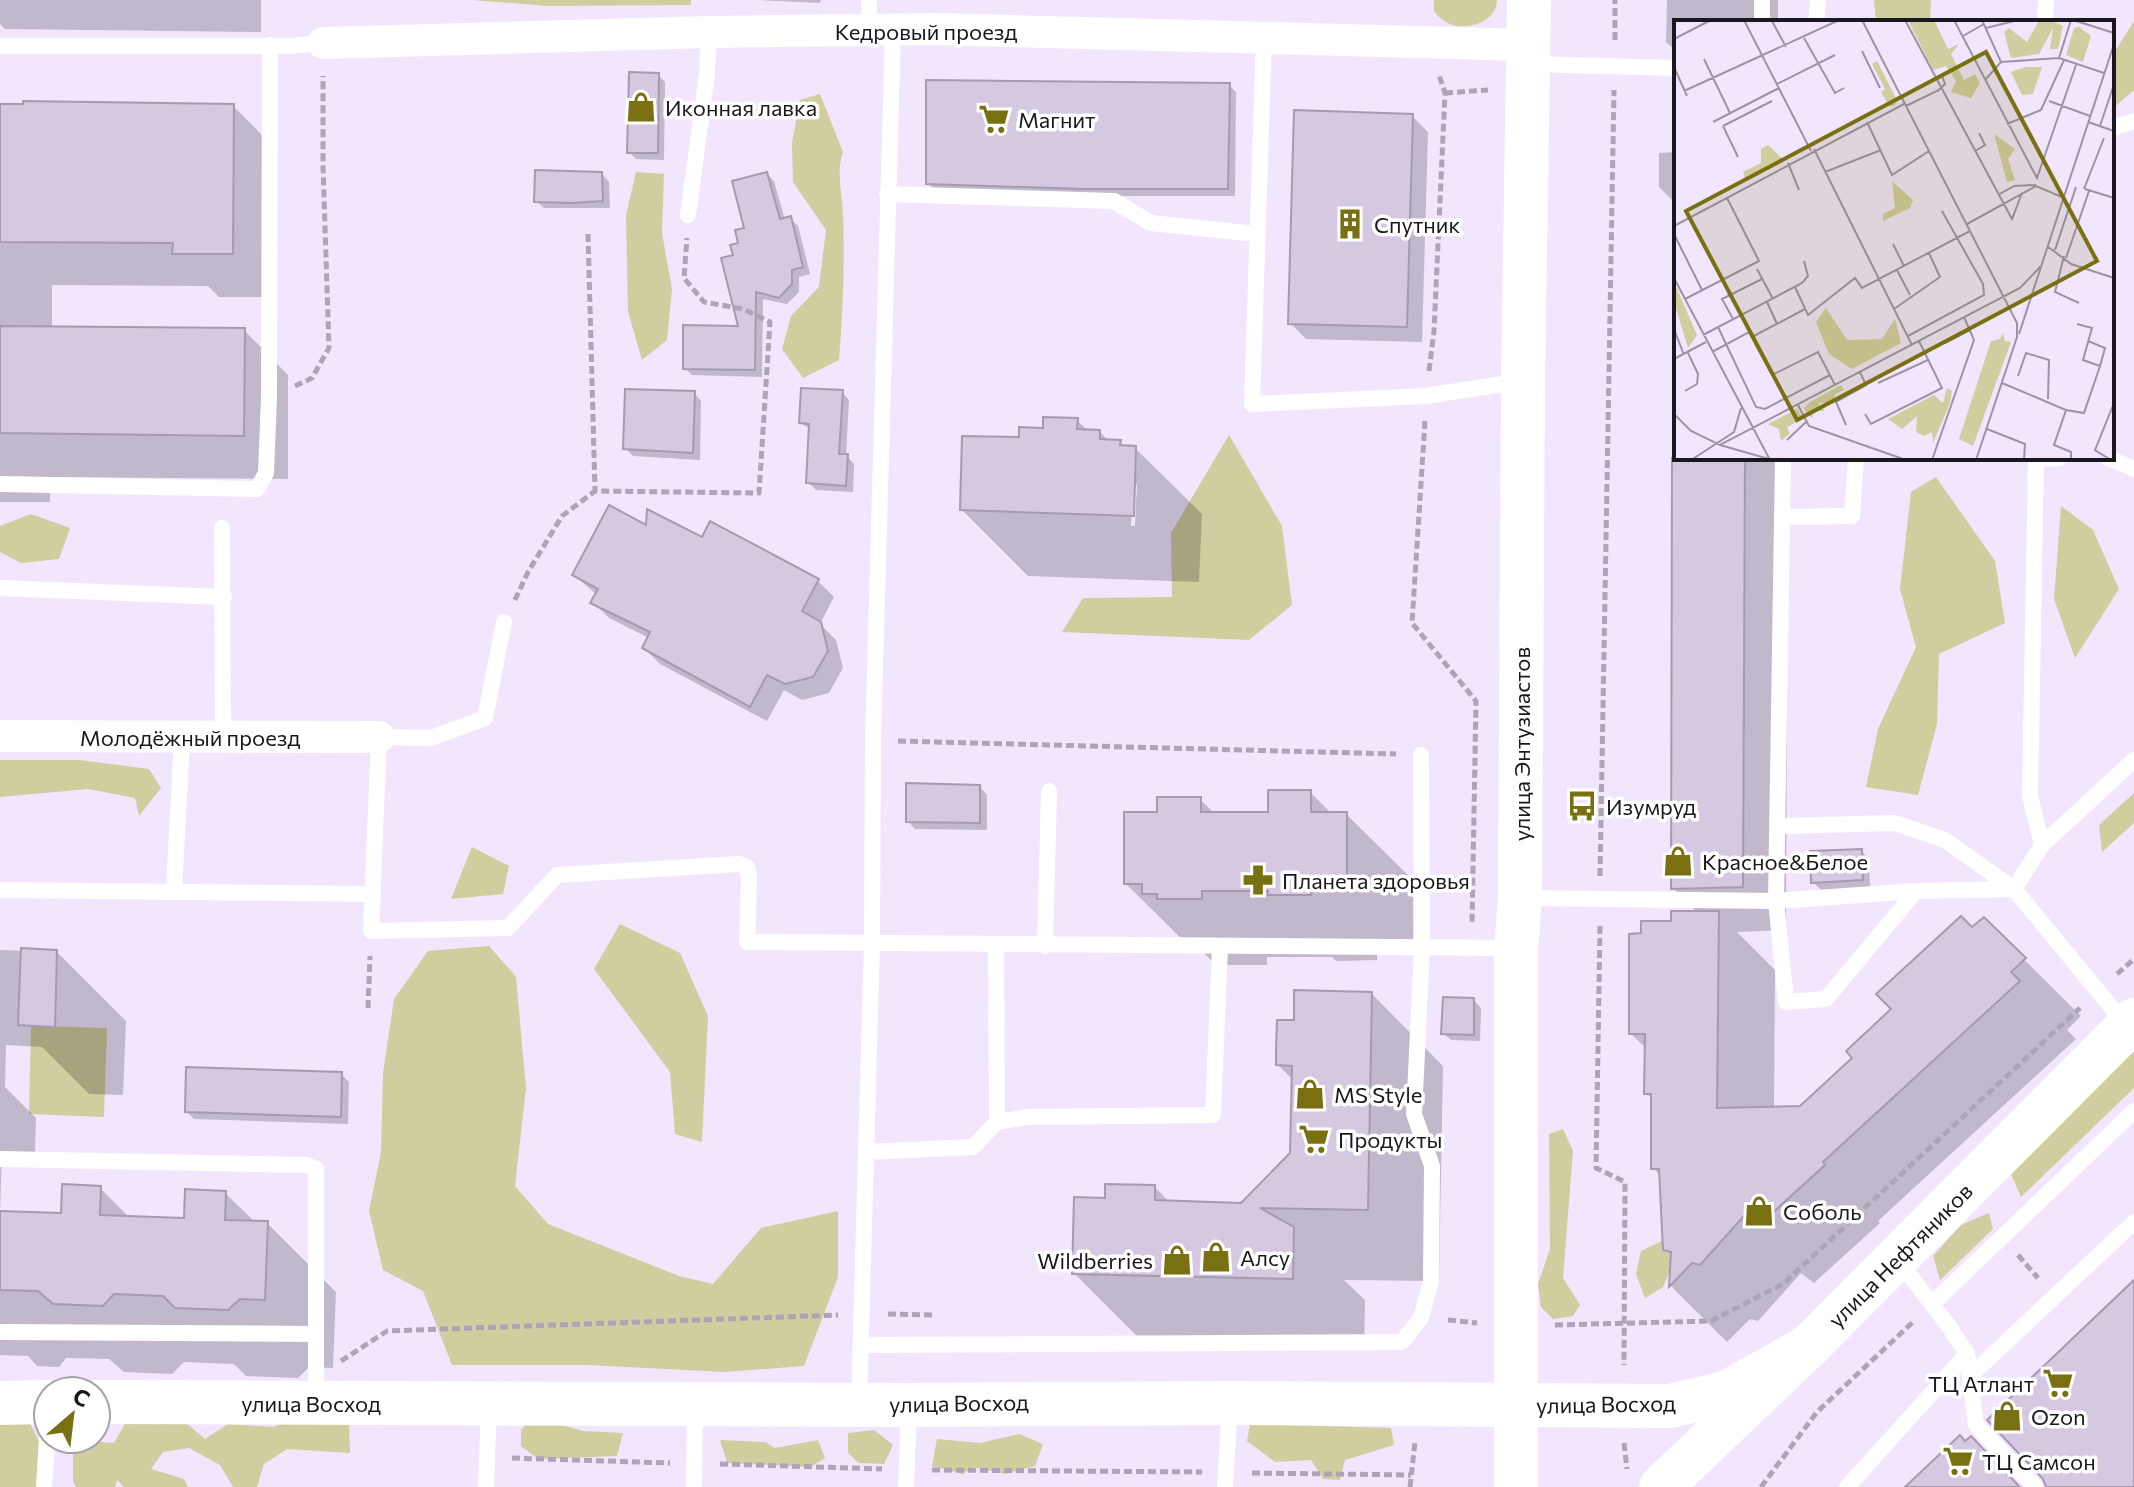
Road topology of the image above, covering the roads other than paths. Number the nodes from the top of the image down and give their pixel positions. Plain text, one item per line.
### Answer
1 (1529, 0) edge
2 (2046, 0) edge
3 (877, 20) edge
4 (2045, 20) edge
5 (709, 32) junction
6 (1264, 37) junction
7 (323, 43) joint
8 (270, 45) junction
9 (0, 46) edge
10 (1528, 55) junction
11 (1674, 68) edge
12 (2134, 121) edge
13 (2114, 127) edge
14 (887, 194) junction
15 (688, 215) road end
16 (1257, 234) junction
17 (1523, 381) junction
18 (1783, 460) edge
19 (1856, 460) edge
20 (2036, 460) edge
21 (2113, 460) edge
22 (2134, 469) edge
23 (0, 484) edge
24 (1783, 517) junction
25 (222, 528) dead end
26 (0, 588) edge
27 (224, 597) junction
28 (504, 622) road end
29 (0, 736) edge
30 (379, 737) junction
31 (182, 738) junction
32 (223, 739) junction
33 (1421, 755) road end
34 (2134, 760) edge
35 (1049, 791) dead end
36 (1778, 826) junction
37 (2042, 845) junction
38 (2014, 889) junction
39 (0, 890) edge
40 (174, 890) junction
41 (1916, 891) junction
42 (373, 894) junction
43 (1520, 898) junction
44 (1776, 901) junction
45 (872, 943) junction
46 (996, 945) junction
47 (1045, 946) junction
48 (1220, 947) junction
49 (1422, 948) junction
50 (1516, 949) junction
51 (2130, 1023) edge
52 (2134, 1111) edge
53 (997, 1122) junction
54 (866, 1152) junction
55 (0, 1159) edge
56 (2134, 1222) edge
57 (1897, 1258) junction
58 (1932, 1304) junction
59 (0, 1332) edge
60 (316, 1334) junction
61 (861, 1345) junction
62 (1808, 1347) junction
63 (1967, 1354) junction
64 (1970, 1376) junction
65 (316, 1390) junction
66 (112, 1401) edge
67 (32, 1402) edge
68 (0, 1403) edge
69 (489, 1403) junction
70 (1230, 1403) junction
71 (695, 1404) junction
72 (859, 1404) junction
73 (909, 1405) junction
74 (1516, 1406) junction
75 (46, 1455) edge
76 (1225, 1480) edge
77 (44, 1487) edge
78 (486, 1487) edge
79 (694, 1487) edge
80 (906, 1487) edge
81 (1516, 1487) edge
82 (1661, 1487) edge
83 (1847, 1487) edge
84 (2035, 1487) edge

1 - 10 street, улица Энтузиастов
2 - 4 lane
3 - 5 street, Кедровый проезд
3 - 6 street, Кедровый проезд
3 - 14 lane
5 - 7 street, Кедровый проезд
5 - 15 lane
6 - 10 street, Кедровый проезд
6 - 16 lane
7 - 8 lane
8 - 9 lane
8 - 23 lane
10 - 11 lane
10 - 17 street, улица Энтузиастов
12 - 13 lane
14 - 16 lane
14 - 45 lane
16 - 17 lane
17 - 43 street, улица Энтузиастов
18 - 24 lane
19 - 24 lane
20 - 37 lane
21 - 22 lane
24 - 36 lane
25 - 27 lane
26 - 27 lane
27 - 32 lane
28 - 30 lane
29 - 31 street, Молодёжный проезд
30 - 32 street, Молодёжный проезд
30 - 42 lane
31 - 32 street, Молодёжный проезд
31 - 40 lane
33 - 49 lane
34 - 37 lane
35 - 47 lane
36 - 38 lane
36 - 44 lane
37 - 38 lane
38 - 41 lane
38 - 51 lane
39 - 40 lane
40 - 42 lane
41 - 44 lane
41 - 44 lane
42 - 45 lane
43 - 44 lane
43 - 50 street, улица Энтузиастов
45 - 46 lane
45 - 54 lane
46 - 47 lane
46 - 53 lane
47 - 48 lane
48 - 49 lane
48 - 53 lane
49 - 50 lane
49 - 61 lane
50 - 74 street, улица Энтузиастов
51 - 57 street, улица Нефтяников
52 - 58 lane
53 - 54 lane
54 - 61 lane
55 - 60 lane
56 - 64 lane
57 - 58 lane
57 - 62 street, улица Нефтяников
58 - 63 lane
59 - 60 lane
60 - 65 lane
61 - 72 lane
62 - 74 street, улица Восход
62 - 82 street, улица Нефтяников
63 - 64 lane
63 - 83 lane
64 - 84 lane
65 - 66 street, улица Восход
65 - 69 street, улица Восход
67 - 68 street
69 - 71 street, улица Восход
69 - 78 lane
70 - 73 street, улица Восход
70 - 74 street, улица Восход
70 - 76 lane
71 - 72 street, улица Восход
71 - 79 lane
72 - 73 street, улица Восход
73 - 80 lane
74 - 81 street, улица Энтузиастов
75 - 77 lane

